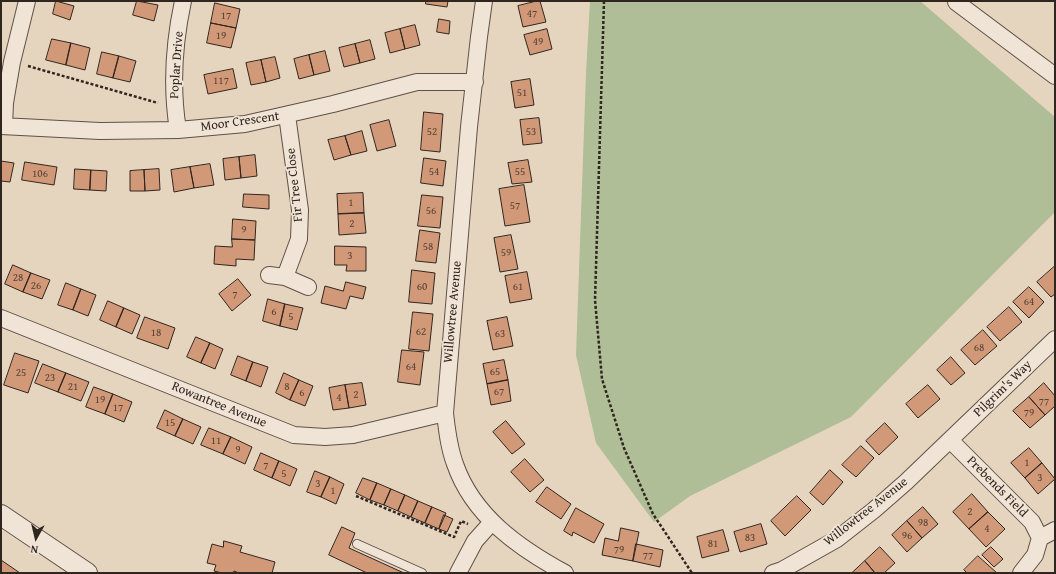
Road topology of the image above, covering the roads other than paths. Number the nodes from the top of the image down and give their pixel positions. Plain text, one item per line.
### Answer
1 (27, 1) edge
2 (183, 1) edge
3 (484, 1) edge
4 (957, 1) edge
5 (1055, 76) edge
6 (475, 82) junction
7 (287, 115) junction
8 (2, 126) edge
9 (178, 130) junction
10 (269, 276) dead end
11 (286, 277) junction
12 (308, 287) dead end
13 (1, 318) edge
14 (1055, 339) edge
15 (445, 413) junction
16 (950, 440) junction
17 (1, 515) edge
18 (492, 522) junction
19 (1055, 530) edge
20 (1040, 538) junction
21 (357, 544) dead end
22 (87, 573) edge
23 (422, 573) edge
24 (458, 573) edge
25 (565, 573) edge
26 (773, 573) edge
27 (1021, 573) edge

1 - 8 street
2 - 9 street, Poplar Drive
3 - 6 street, Willowtree Avenue
4 - 5 street
6 - 7 street, Moor Crescent
6 - 15 street, Willowtree Avenue
7 - 9 street, Moor Crescent
7 - 11 street, Fir Tree Close
8 - 9 street, Moor Crescent
10 - 11 street
11 - 12 street
13 - 15 street, Rowantree Avenue
14 - 16 street, Pilgrim's Way
15 - 18 street, Willowtree Avenue
16 - 20 street, Prebends Field
16 - 26 street, Willowtree Avenue
17 - 22 street
18 - 24 street
18 - 25 street, Willowtree Avenue
19 - 20 street
20 - 27 street
21 - 23 lane

